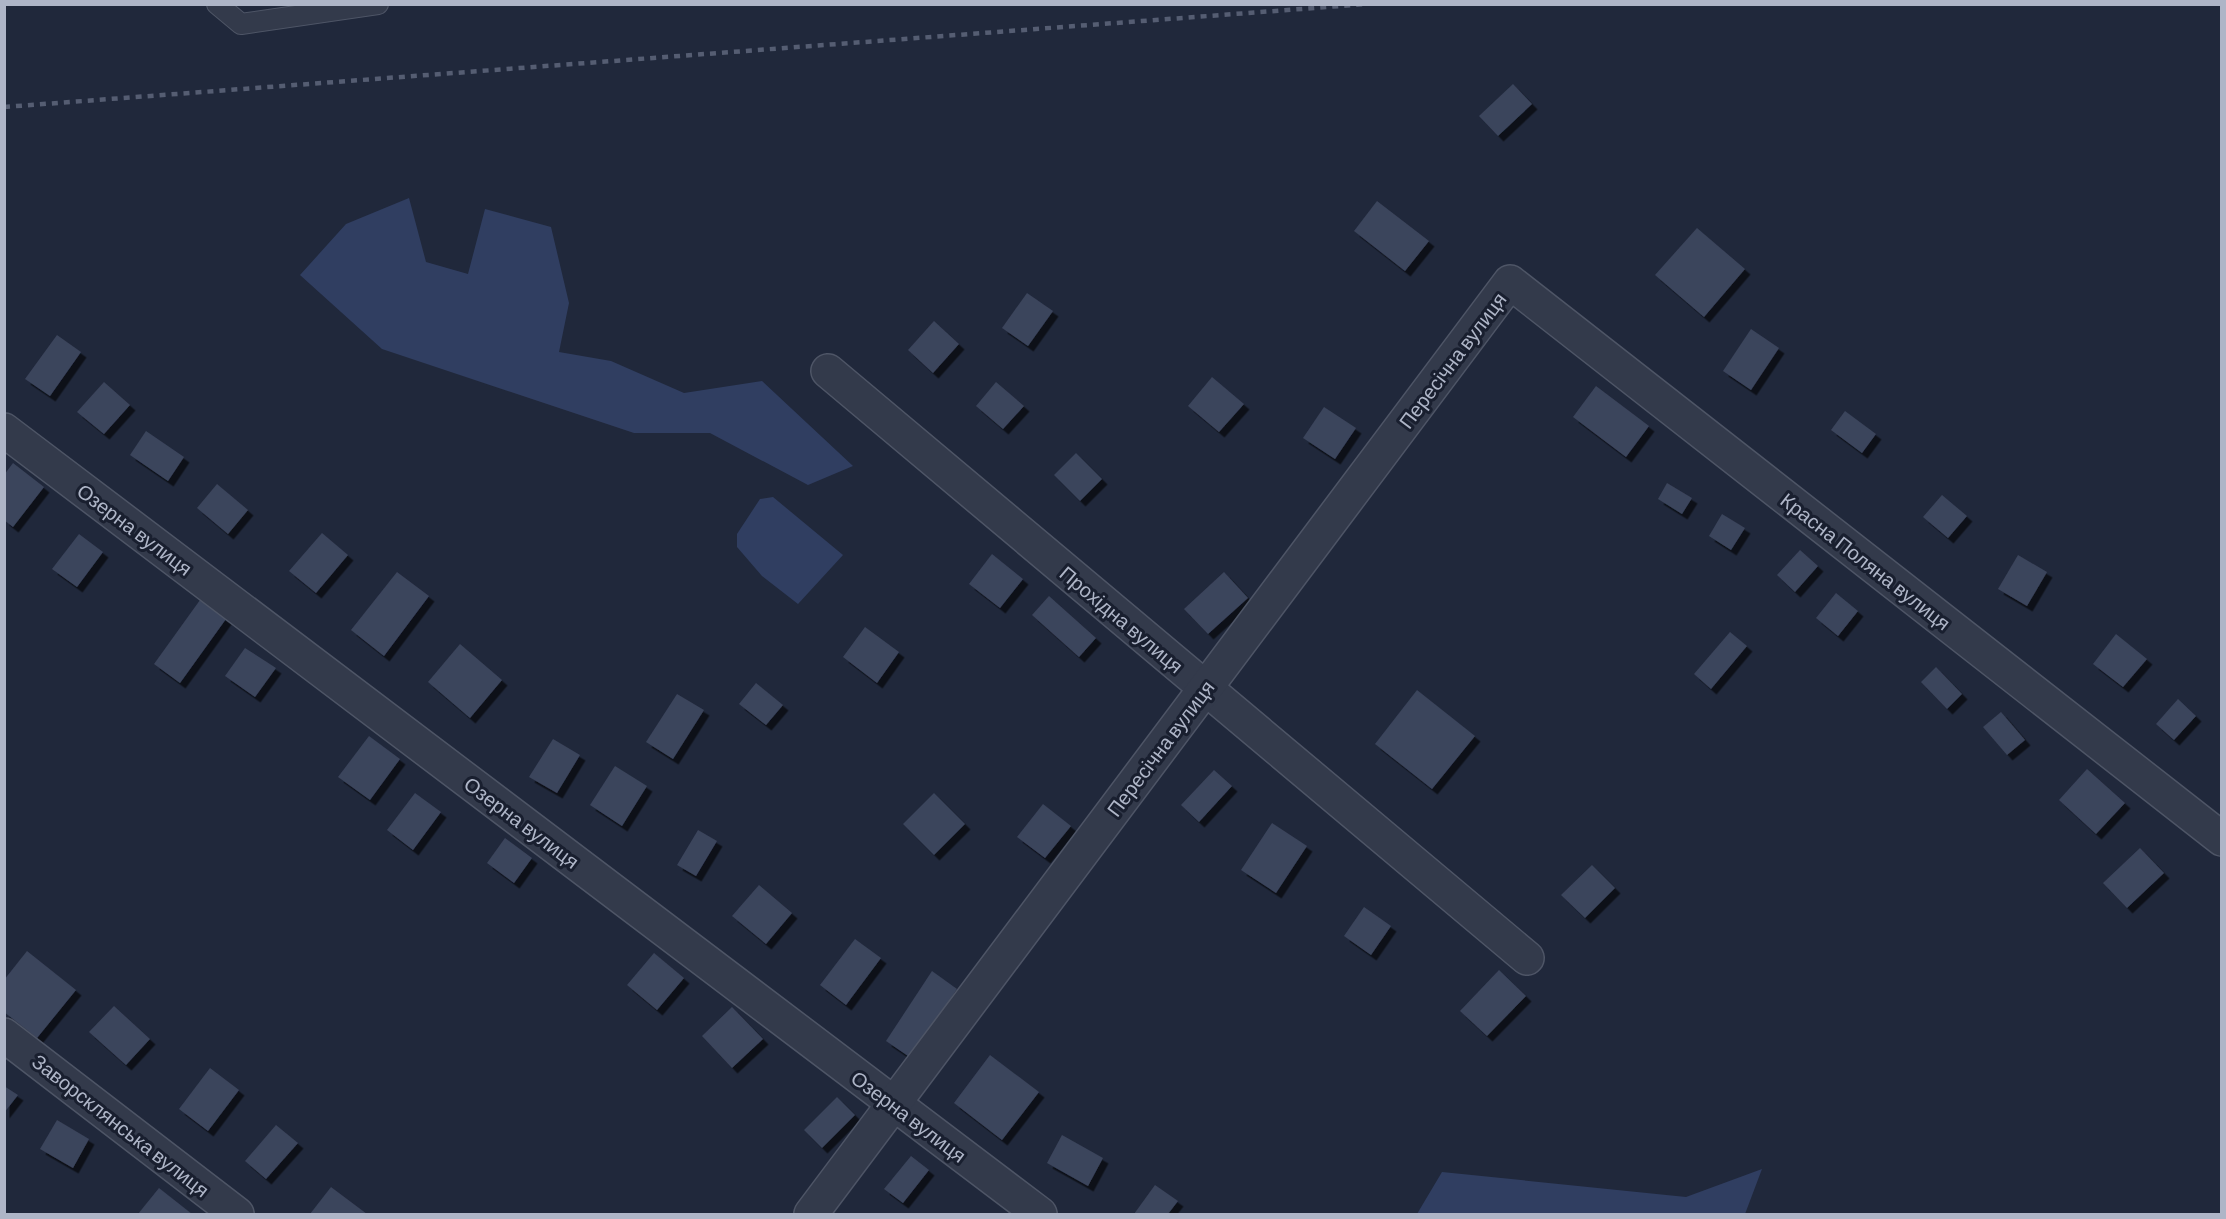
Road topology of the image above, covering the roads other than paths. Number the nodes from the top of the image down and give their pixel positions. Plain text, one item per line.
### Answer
1 (217, 4) edge
2 (378, 4) edge
3 (1510, 282) joint
4 (828, 370) dead end
5 (4, 430) edge
6 (1205, 689) junction
7 (2222, 839) edge
8 (1527, 958) dead end
9 (4, 1035) edge
10 (894, 1104) junction
11 (237, 1215) edge
12 (811, 1215) edge
13 (1040, 1215) edge

1 - 2 lane
3 - 6 street, Пересічна вулиця
3 - 7 street, Красна Поляна вулиця
4 - 6 street, Прохідна вулиця
5 - 10 street, Озерна вулиця
6 - 8 street, Прохідна вулиця
6 - 10 street, Пересічна вулиця
9 - 11 street, Заворсклянська вулиця
10 - 12 street, Пересічна вулиця
10 - 13 street, Озерна вулиця

